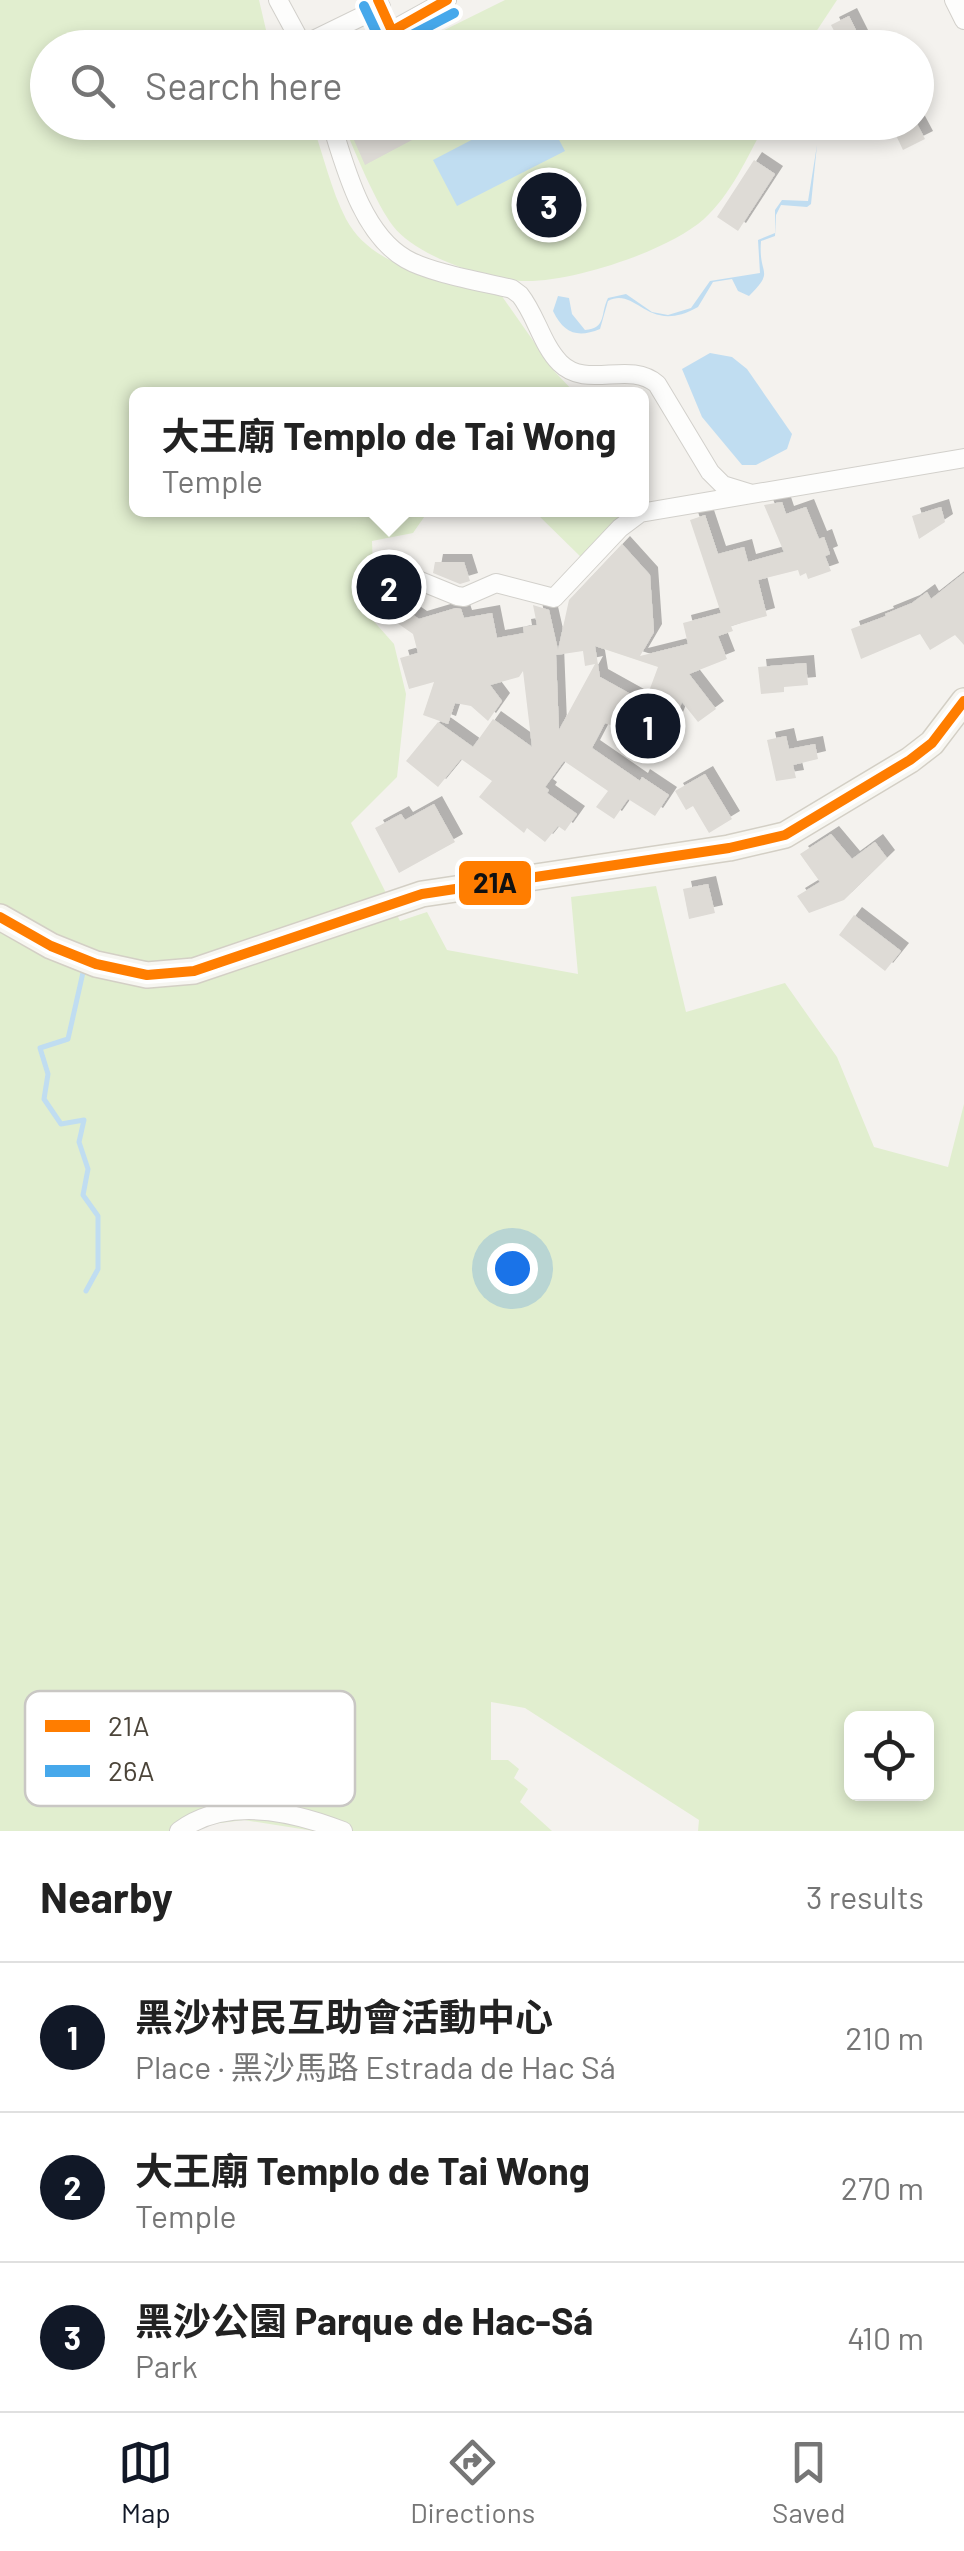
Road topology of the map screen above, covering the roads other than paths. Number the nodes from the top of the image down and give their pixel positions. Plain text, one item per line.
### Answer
1 (278, 0) edge
2 (447, 0) edge
3 (954, 0) edge
4 (380, 3) edge
5 (964, 20) edge
6 (295, 30) edge
7 (332, 30) edge
8 (392, 30) edge
9 (394, 30) edge
10 (338, 140) edge
11 (964, 458) edge
12 (750, 494) junction
13 (649, 511) edge
14 (635, 517) edge
15 (386, 567) dead end
16 (964, 701) edge
17 (0, 917) edge
18 (179, 1831) edge
19 (343, 1831) edge

1 - 6 street
2 - 9 street
3 - 5 street
4 - 7 street
4 - 8 street
10 - 12 street
11 - 12 street
12 - 13 street
14 - 15 street
16 - 17 main road
18 - 19 street

